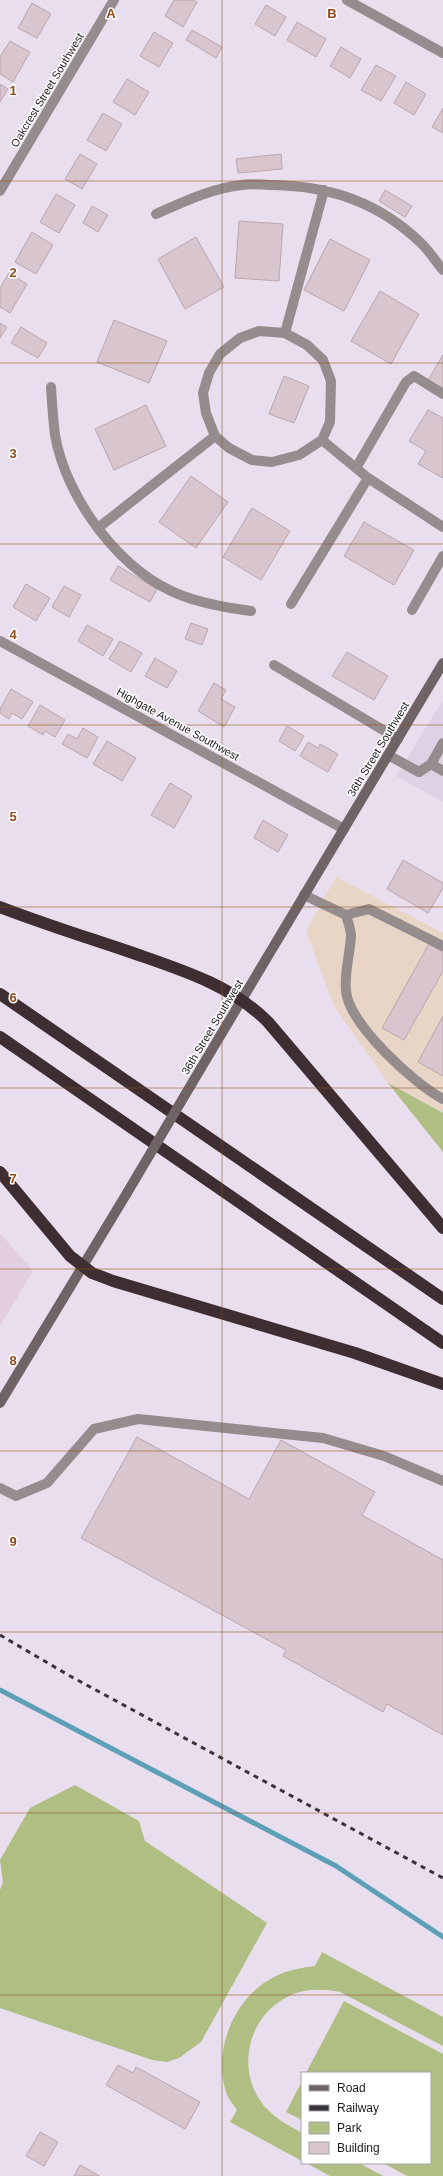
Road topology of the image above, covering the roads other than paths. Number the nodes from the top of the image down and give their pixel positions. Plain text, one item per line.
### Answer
1 (114, 0) edge
2 (347, 0) edge
3 (443, 52) edge
4 (324, 190) junction
5 (0, 191) edge
6 (156, 214) dead end
7 (443, 270) edge
8 (285, 333) junction
9 (51, 387) dead end
10 (443, 394) edge
11 (215, 436) junction
12 (322, 440) junction
13 (356, 468) junction
14 (368, 478) junction
15 (443, 527) edge
16 (98, 528) junction
17 (443, 556) edge
18 (291, 604) dead end
19 (412, 610) dead end
20 (251, 611) dead end
21 (0, 641) edge
22 (443, 663) edge
23 (274, 665) dead end
24 (398, 739) junction
25 (443, 743) edge
26 (388, 755) junction
27 (431, 764) junction
28 (443, 771) edge
29 (344, 828) junction
30 (304, 895) junction
31 (0, 907) edge
32 (346, 916) junction
33 (443, 946) edge
34 (0, 994) edge
35 (242, 999) junction
36 (0, 1037) edge
37 (443, 1100) edge
38 (0, 1172) edge
39 (443, 1228) edge
40 (83, 1267) junction
41 (443, 1299) edge
42 (443, 1343) edge
43 (443, 1384) edge
44 (0, 1403) edge
45 (443, 1481) edge
46 (0, 1488) edge

1 - 5 street, Oakcrest Street Southwest
2 - 3 street
4 - 6 street
4 - 7 street
4 - 8 street
8 - 11 street
8 - 12 street
9 - 16 street
10 - 13 street
11 - 12 street
11 - 16 street
12 - 13 street
13 - 14 street
14 - 15 street
14 - 18 street
16 - 20 street
17 - 19 street
21 - 29 street, Highgate Avenue Southwest
22 - 24 street, 36th Street Southwest
23 - 24 street
24 - 26 street, 36th Street Southwest
25 - 27 street
26 - 27 street
26 - 29 street, 36th Street Southwest
27 - 28 street
29 - 30 street, 36th Street Southwest
30 - 32 street
30 - 35 street, 36th Street Southwest
31 - 35 highway
32 - 33 street
32 - 37 street
34 - 41 highway
35 - 39 highway
35 - 40 street, 36th Street Southwest, bridge
36 - 42 highway
38 - 40 highway
40 - 43 highway
40 - 44 street, 36th Street Southwest
45 - 46 street

